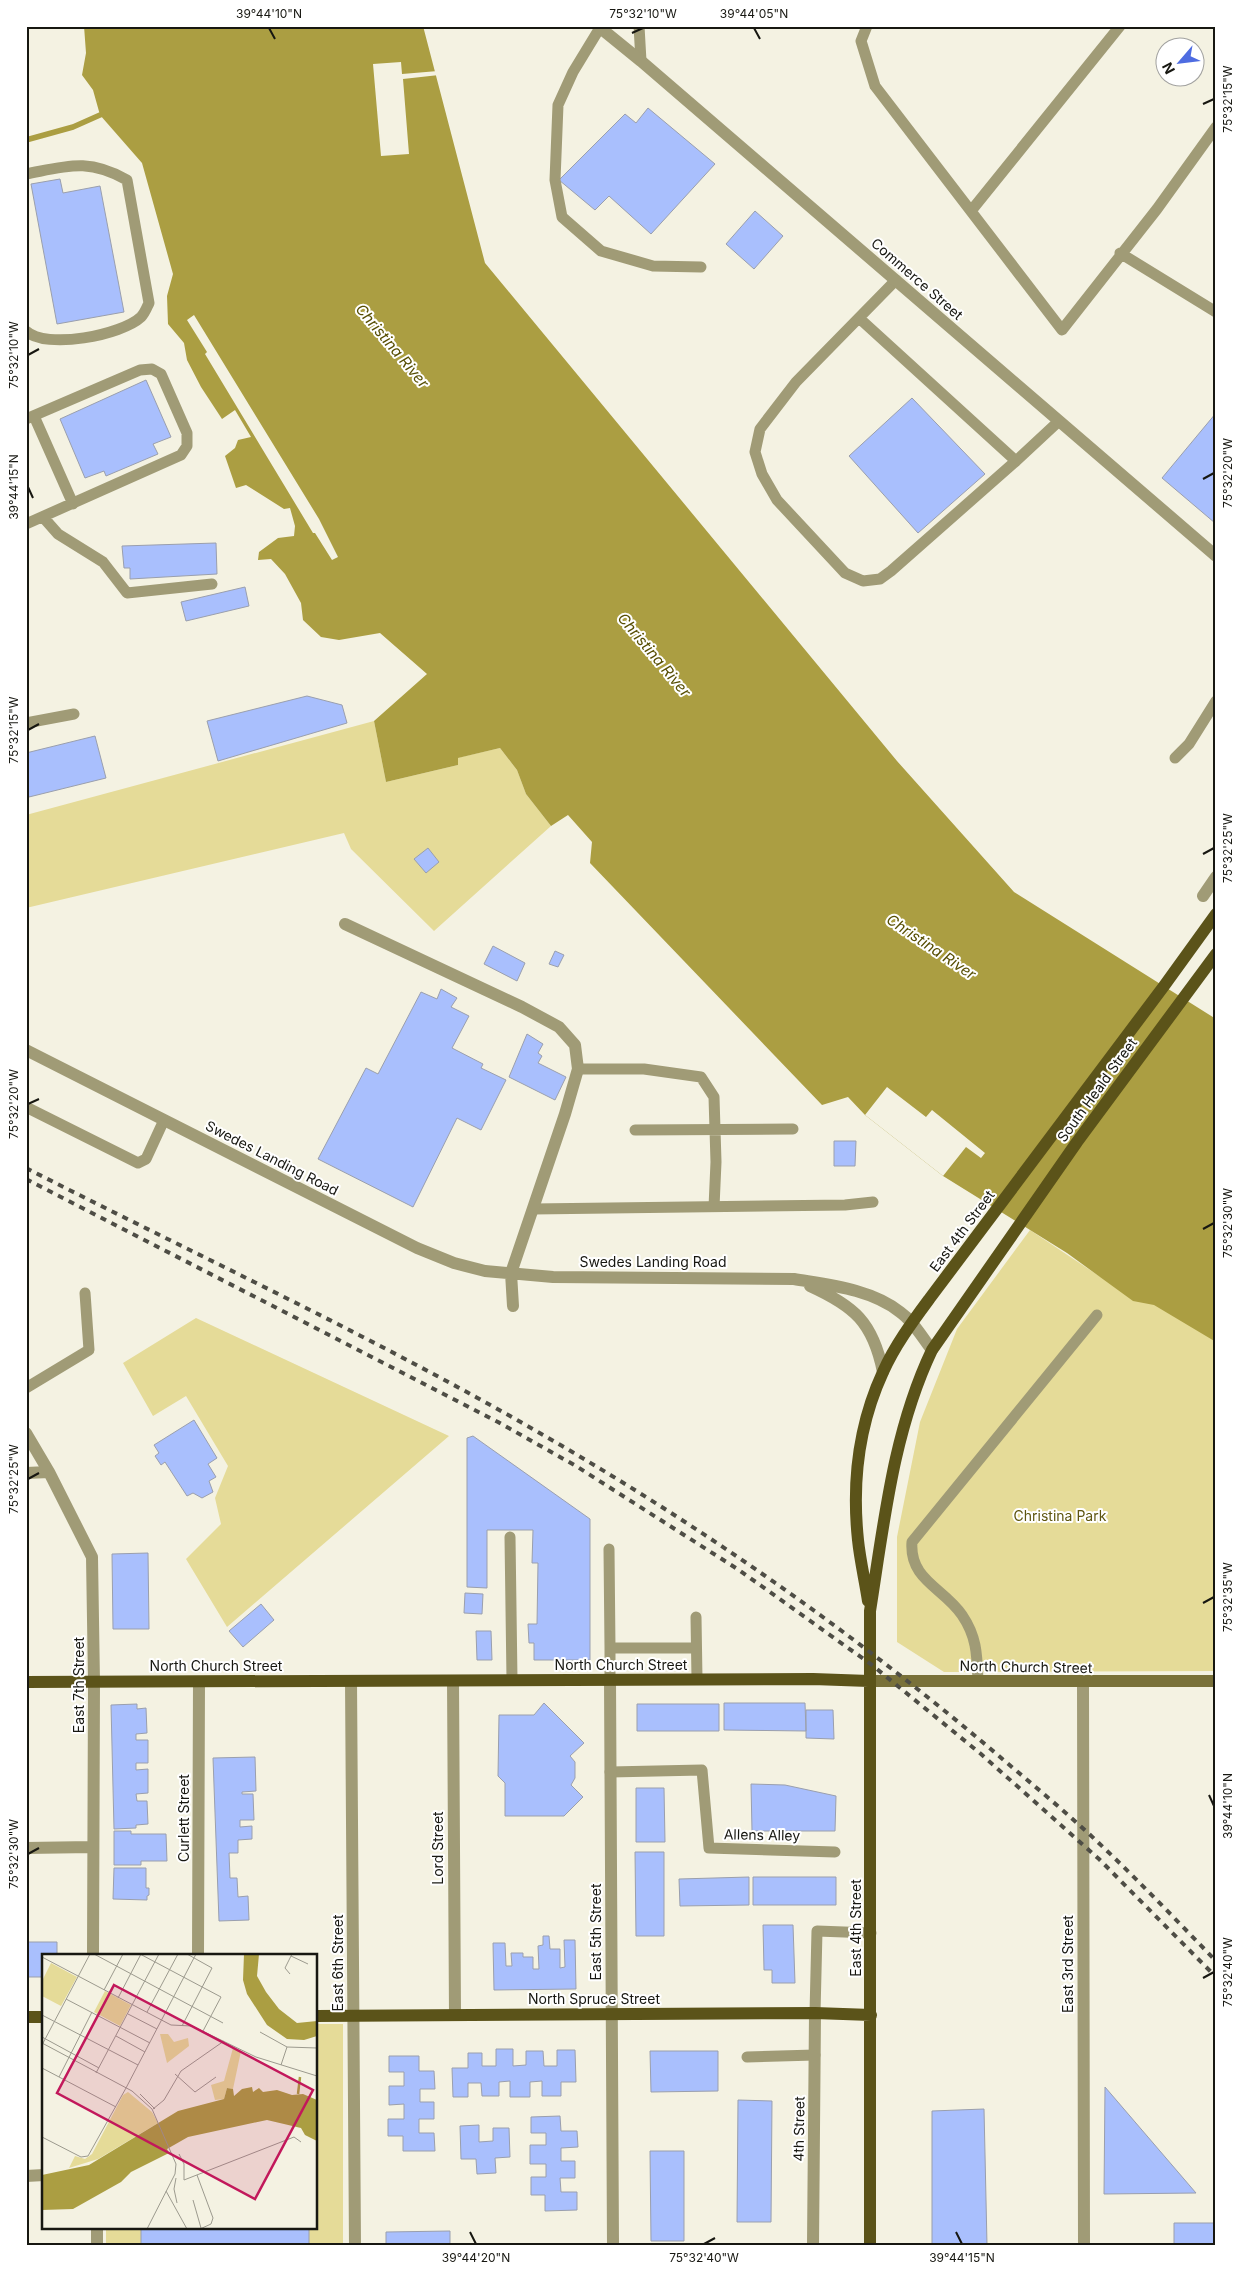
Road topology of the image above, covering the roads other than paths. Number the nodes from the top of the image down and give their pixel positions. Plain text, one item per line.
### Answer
1 (639, 26) edge
2 (867, 26) edge
3 (1120, 26) edge
4 (599, 27) edge
5 (641, 61) junction
6 (1216, 127) edge
7 (26, 174) edge
8 (970, 210) junction
9 (1120, 253) junction
10 (701, 268) dead end
11 (896, 280) junction
12 (1216, 312) edge
13 (859, 318) junction
14 (26, 331) edge
15 (30, 418) edge
16 (1059, 421) junction
17 (1016, 461) junction
18 (72, 504) junction
19 (43, 517) junction
20 (26, 524) edge
21 (1216, 556) edge
22 (212, 584) dead end
23 (1216, 701) edge
24 (74, 714) dead end
25 (26, 723) edge
26 (1175, 758) dead end
27 (1216, 877) edge
28 (1203, 896) dead end
29 (1216, 914) edge
30 (346, 924) dead end
31 (1216, 954) edge
32 (26, 1050) edge
33 (578, 1069) junction
34 (30, 1109) dead end
35 (164, 1120) junction
36 (715, 1129) junction
37 (635, 1130) dead end
38 (793, 1130) dead end
39 (873, 1202) dead end
40 (714, 1207) junction
41 (533, 1209) junction
42 (1004, 1244) joint
43 (511, 1273) junction
44 (794, 1278) junction
45 (85, 1293) dead end
46 (513, 1306) dead end
47 (1097, 1315) dead end
48 (912, 1323) junction
49 (932, 1350) junction
50 (883, 1372) junction
51 (26, 1388) edge
52 (26, 1433) edge
53 (49, 1472) junction
54 (26, 1473) edge
55 (510, 1537) dead end
56 (609, 1549) dead end
57 (870, 1612) junction
58 (696, 1617) dead end
59 (610, 1648) junction
60 (696, 1648) junction
61 (697, 1679) junction
62 (512, 1680) junction
63 (610, 1680) junction
64 (978, 1680) junction
65 (351, 1681) junction
66 (453, 1681) junction
67 (869, 1681) junction
68 (1216, 1681) edge
69 (26, 1682) edge
70 (94, 1682) junction
71 (199, 1682) junction
72 (1083, 1682) junction
73 (610, 1772) junction
74 (92, 1847) junction
75 (26, 1848) edge
76 (835, 1852) dead end
77 (871, 1933) junction
78 (93, 1954) edge
79 (198, 1954) edge
80 (815, 2013) junction
81 (455, 2014) junction
82 (610, 2014) junction
83 (872, 2015) junction
84 (318, 2016) edge
85 (353, 2016) junction
86 (26, 2017) edge
87 (42, 2017) edge
88 (815, 2055) junction
89 (747, 2057) dead end
90 (42, 2175) edge
91 (26, 2176) edge
92 (97, 2228) edge
93 (96, 2245) edge
94 (355, 2245) edge
95 (613, 2245) edge
96 (813, 2245) edge
97 (870, 2245) edge
98 (1084, 2245) edge

1 - 5 lane
2 - 8 lane
3 - 8 lane
4 - 5 street, Commerce Street
4 - 10 lane
5 - 11 street, Commerce Street
6 - 9 lane
7 - 14 lane
8 - 9 lane
9 - 12 lane
11 - 13 lane
11 - 16 street, Commerce Street
13 - 17 lane
13 - 17 lane
15 - 18 lane
15 - 18 lane
16 - 17 lane
16 - 21 street, Commerce Street
18 - 19 lane
19 - 20 lane
19 - 22 lane
23 - 26 lane
24 - 25 lane
27 - 28 street
29 - 48 main road, East 4th Street
30 - 33 street
31 - 42 main road, South Heald Street
32 - 35 street, Swedes Landing Road
33 - 36 lane
33 - 41 street
34 - 35 lane
35 - 43 street, Swedes Landing Road
36 - 37 lane
36 - 38 lane
36 - 40 lane
39 - 40 lane
40 - 41 lane
41 - 43 street
42 - 49 main road, East 4th Street
43 - 44 street, Swedes Landing Road
43 - 46 street
44 - 48 street, Swedes Landing Road
44 - 50 street, Swedes Landing Road
45 - 51 lane
47 - 64 lane
48 - 49 street, Swedes Landing Road
48 - 50 main road, East 4th Street
49 - 57 main road, East 4th Street
50 - 57 main road, East 4th Street
52 - 53 street, East 7th Street
53 - 54 street
53 - 70 street, East 7th Street
55 - 62 lane
56 - 59 lane
57 - 67 main road, East 4th Street
58 - 60 lane
59 - 60 lane
59 - 63 lane
60 - 61 lane
61 - 63 main road, North Church Street
61 - 67 main road, North Church Street
62 - 63 main road, North Church Street
62 - 66 main road, North Church Street
63 - 73 street, East 5th Street
64 - 67 street, North Church Street
64 - 72 street, North Church Street
65 - 66 main road, North Church Street
65 - 71 main road, North Church Street
65 - 85 street, East 6th Street
66 - 81 street, Lord Street
67 - 77 main road, East 4th Street
68 - 72 street, North Church Street
69 - 70 main road, North Church Street
70 - 71 main road, North Church Street
70 - 74 street, East 7th Street
71 - 79 street, Curlett Street
72 - 98 street, East 3rd Street
73 - 76 lane, Allens Alley
73 - 82 street, East 5th Street
74 - 75 street
74 - 78 street, East 7th Street
77 - 80 lane
77 - 83 main road, East 4th Street
80 - 82 main road, North Spruce Street
80 - 83 main road, North Spruce Street
80 - 88 street, 4th Street
81 - 82 main road, North Spruce Street
81 - 85 main road, North Spruce Street
82 - 95 street, East 5th Street
83 - 97 main road, East 4th Street
84 - 85 main road, North Spruce Street
85 - 94 street, East 6th Street
86 - 87 main road
88 - 89 lane
88 - 96 street, 4th Street
90 - 91 street
92 - 93 street

